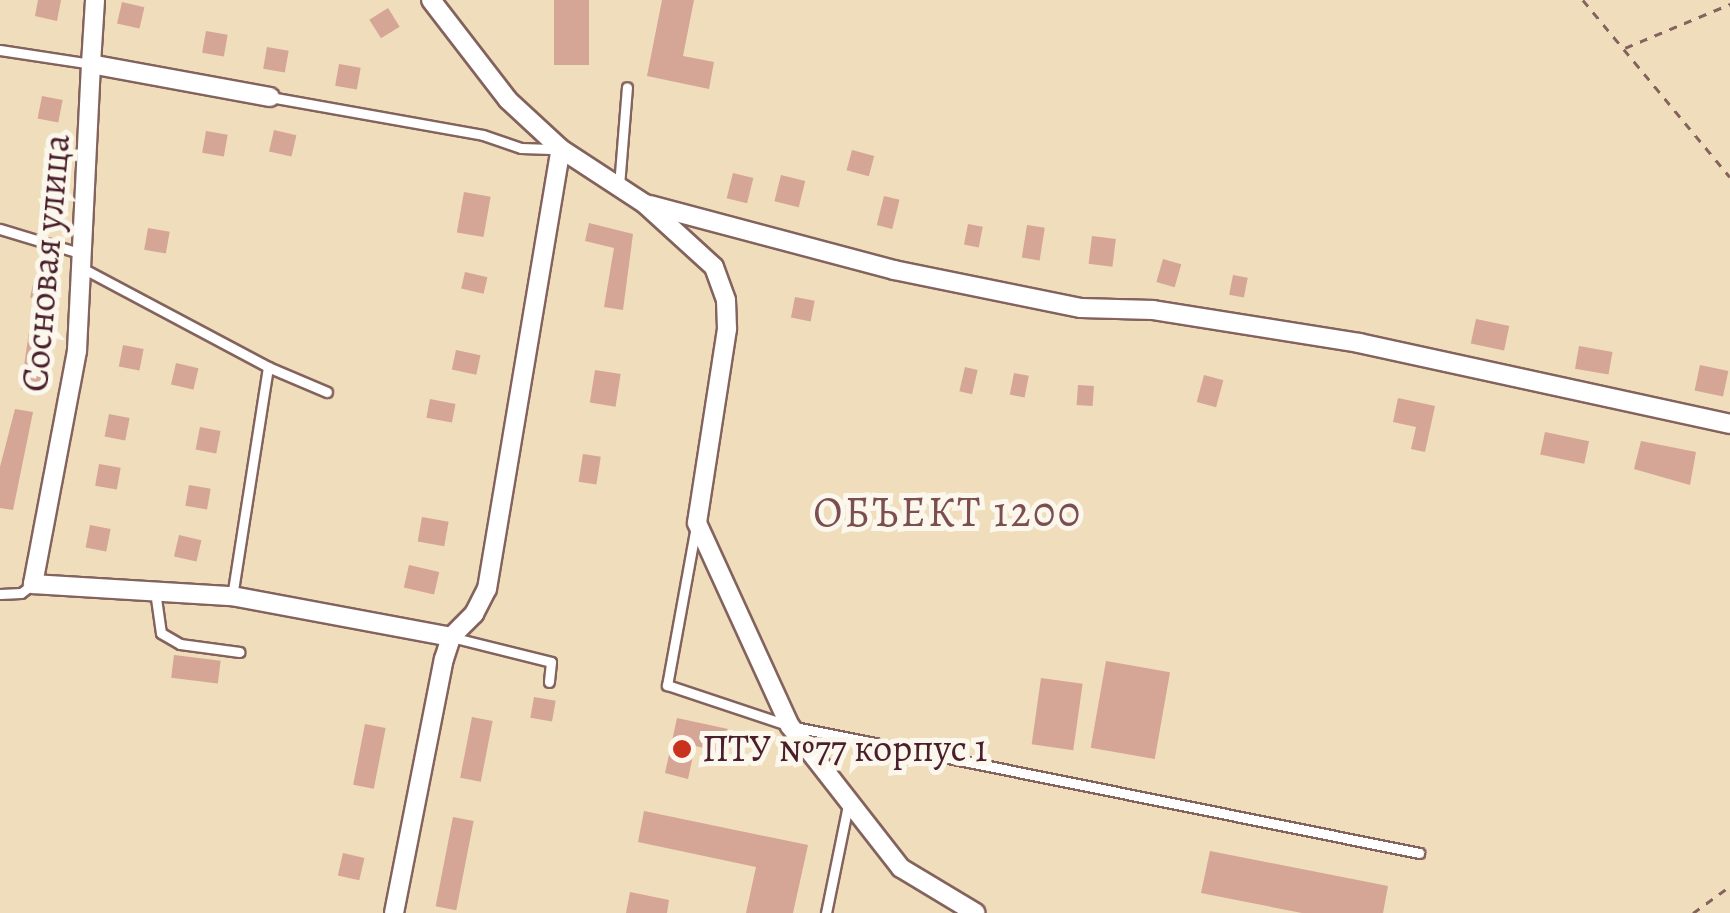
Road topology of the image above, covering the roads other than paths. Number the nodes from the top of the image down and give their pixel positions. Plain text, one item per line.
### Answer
1 (95, 0) edge
2 (431, 0) edge
3 (0, 50) edge
4 (91, 64) junction
5 (628, 87) dead end
6 (270, 97) joint
7 (561, 149) junction
8 (619, 186) junction
9 (645, 204) junction
10 (0, 229) edge
11 (84, 262) junction
12 (268, 367) junction
13 (327, 392) dead end
14 (1730, 424) edge
15 (696, 523) junction
16 (33, 584) junction
17 (155, 591) junction
18 (0, 594) edge
19 (232, 596) junction
20 (451, 637) junction
21 (239, 652) dead end
22 (549, 682) dead end
23 (790, 726) junction
24 (849, 803) junction
25 (1419, 853) dead end
26 (394, 913) edge
27 (826, 913) edge
28 (976, 913) edge

1 - 4 street, Сосновая улица
2 - 7 street
3 - 4 lane
4 - 6 street
4 - 11 street, Сосновая улица
5 - 8 lane
6 - 7 lane
7 - 8 street
7 - 20 street
8 - 9 street
9 - 14 street
9 - 15 street
10 - 11 lane
11 - 12 lane
11 - 16 street, Сосновая улица
12 - 13 lane
12 - 19 lane
15 - 23 street
15 - 23 lane
16 - 17 street
16 - 18 lane
17 - 19 street
17 - 21 lane
19 - 20 street
20 - 22 lane
20 - 26 street
23 - 24 street
23 - 25 lane
24 - 27 lane
24 - 28 street

